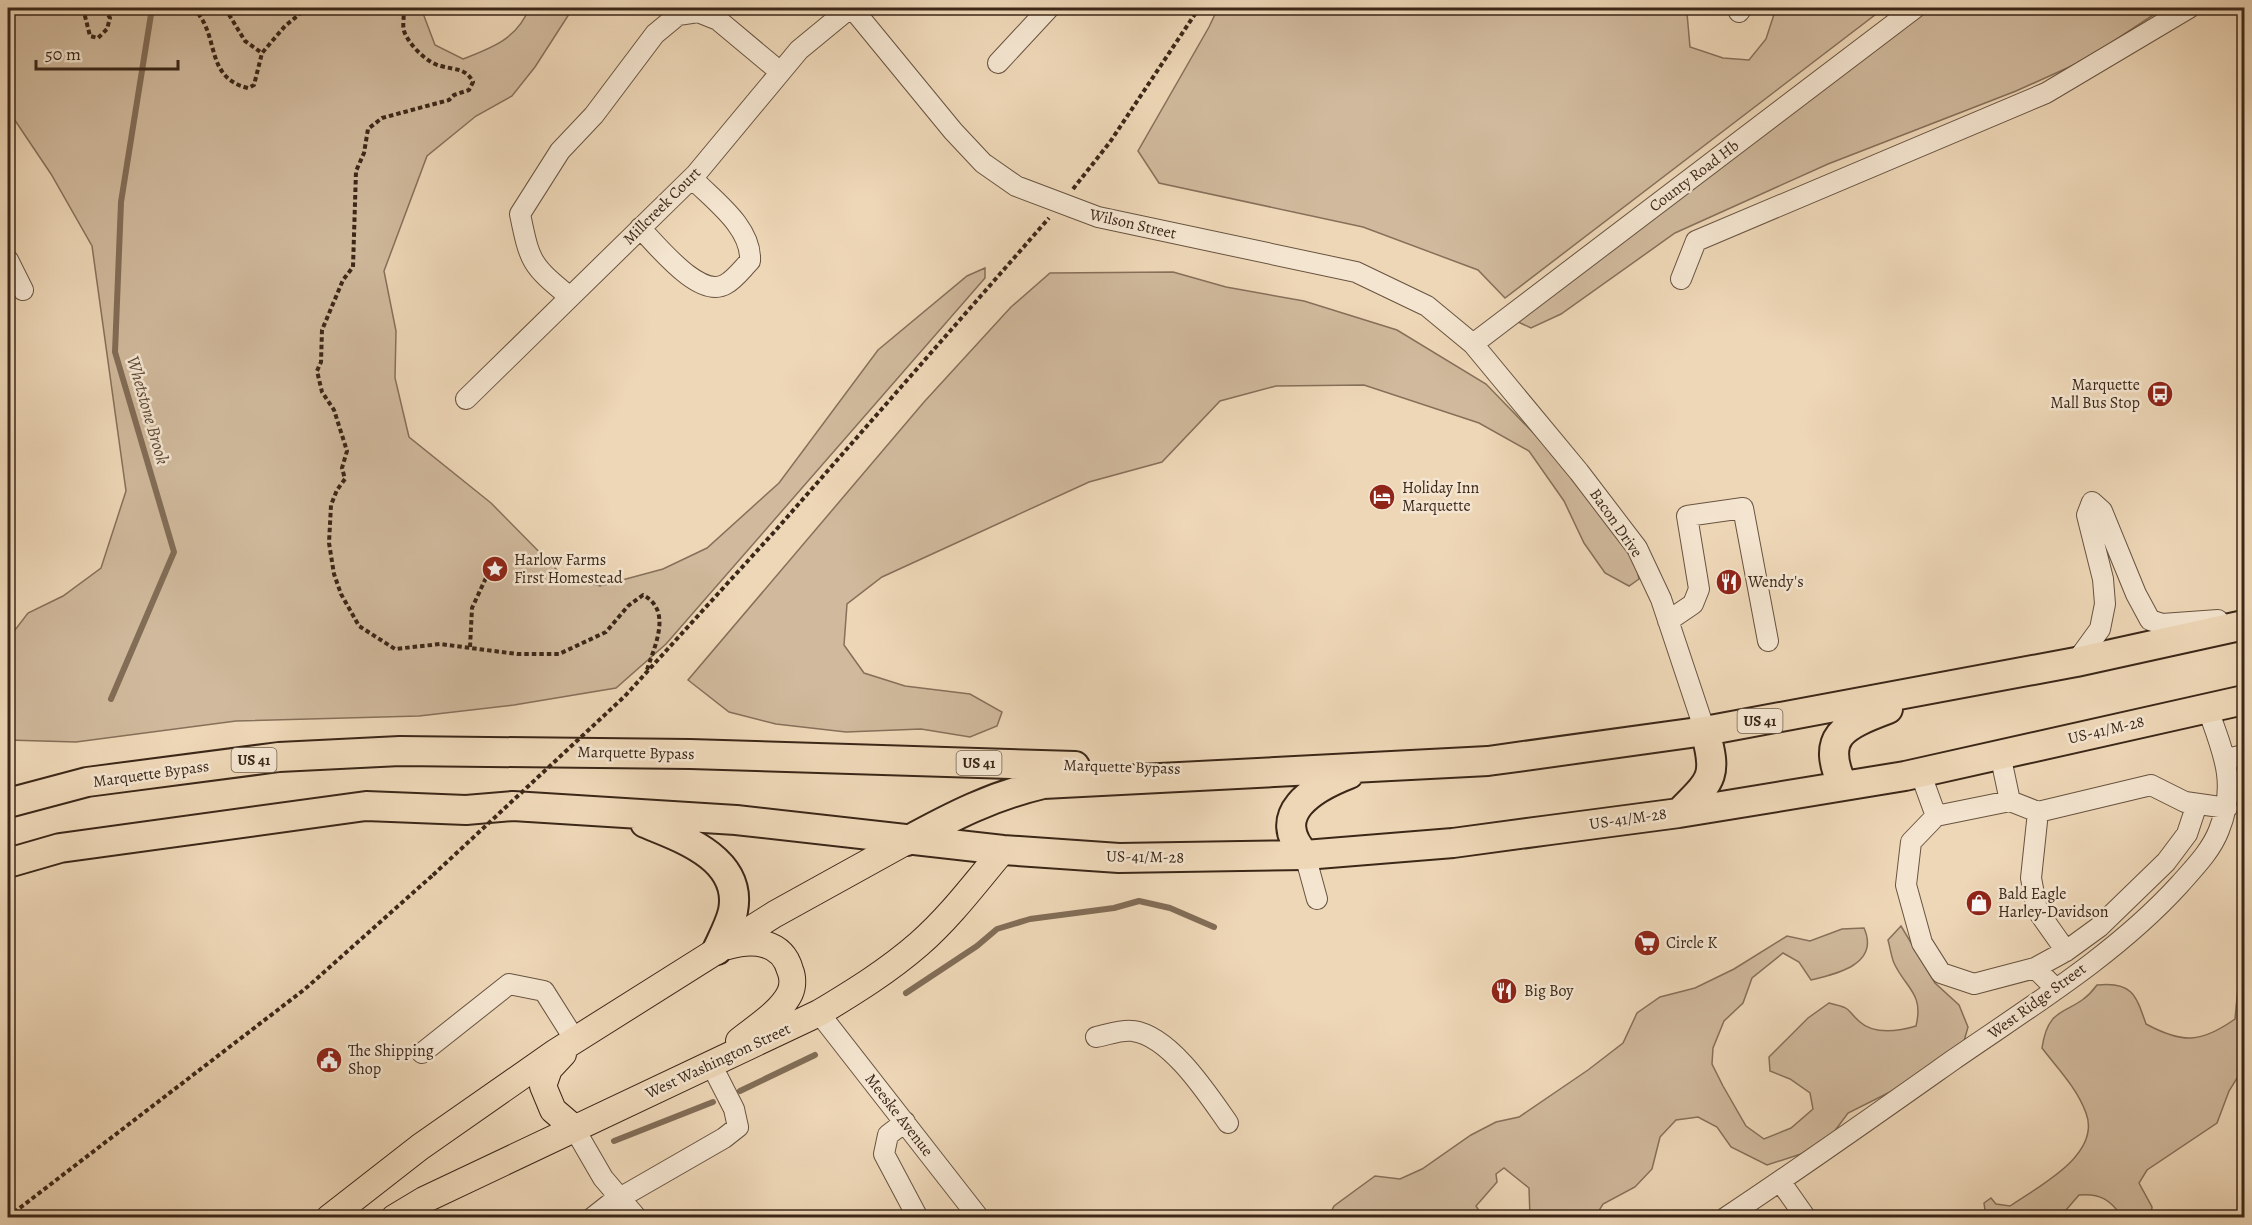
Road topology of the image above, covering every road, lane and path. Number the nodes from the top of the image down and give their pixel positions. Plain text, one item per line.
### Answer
1 (83, 8) edge
2 (104, 8) edge
3 (193, 8) edge
4 (225, 8) edge
5 (307, 8) edge
6 (403, 8) edge
7 (851, 8) edge
8 (1199, 8) edge
9 (1915, 8) edge
10 (2189, 8) edge
11 (1038, 11) edge
12 (262, 53) junction
13 (998, 63) dead end
14 (779, 71) junction
15 (692, 177) junction
16 (1060, 205) junction
17 (640, 228) junction
18 (8, 260) edge
19 (1681, 279) dead end
20 (22, 290) dead end
21 (570, 297) junction
22 (1473, 344) junction
23 (466, 399) dead end
24 (492, 567) dead end
25 (2244, 619) edge
26 (1668, 621) junction
27 (2244, 626) edge
28 (1767, 641) dead end
29 (470, 647) junction
30 (2076, 662) junction
31 (646, 673) junction
32 (1943, 688) junction
33 (2244, 700) edge
34 (2207, 707) junction
35 (1705, 731) junction
36 (2000, 754) junction
37 (2235, 757) edge
38 (1365, 767) junction
39 (1269, 771) junction
40 (1920, 772) junction
41 (1843, 786) junction
42 (2010, 801) junction
43 (8, 803) edge
44 (2197, 804) junction
45 (2226, 808) junction
46 (2038, 812) junction
47 (1679, 813) junction
48 (627, 815) junction
49 (1936, 816) junction
50 (907, 841) junction
51 (1003, 850) junction
52 (1305, 855) junction
53 (8, 862) edge
54 (1317, 899) dead end
55 (717, 950) junction
56 (2066, 951) junction
57 (2035, 968) junction
58 (2055, 988) junction
59 (819, 1013) junction
60 (1096, 1037) dead end
61 (575, 1040) junction
62 (423, 1053) dead end
63 (711, 1064) junction
64 (904, 1122) junction
65 (1228, 1123) dead end
66 (574, 1128) junction
67 (1780, 1181) junction
68 (621, 1197) junction
69 (411, 1214) edge
70 (8, 1216) edge
71 (329, 1218) edge
72 (592, 1218) edge
73 (637, 1218) edge
74 (918, 1218) edge
75 (980, 1218) edge
76 (1725, 1218) edge
77 (1806, 1218) edge

1 - 2 path
3 - 12 path
4 - 12 path
5 - 12 path
6 - 29 path
7 - 14 street, Millcreek Court
7 - 16 street, Wilson Street
8 - 16 path
9 - 22 street, County Road Hb
10 - 19 street
11 - 13 street
14 - 15 street, Millcreek Court
14 - 21 street
15 - 17 street, Millcreek Court
15 - 17 street
16 - 22 street, Wilson Street
16 - 31 path
17 - 21 street, Millcreek Court
18 - 20 street
21 - 23 street, Millcreek Court
22 - 26 street, Bacon Drive
24 - 29 path
25 - 30 street
26 - 28 street
26 - 35 street, Bacon Drive
27 - 30 highway, US 41
29 - 31 path
30 - 32 highway, US 41
31 - 70 path, bridge
32 - 35 highway, US 41
32 - 41 highway
33 - 34 highway, US-41/M-28
34 - 36 highway, US-41/M-28
34 - 37 street, West Ridge Street
35 - 38 highway, US 41
35 - 47 highway
36 - 40 highway, US-41/M-28
36 - 42 street
37 - 45 street, West Ridge Street
38 - 39 highway, US 41
38 - 52 highway
39 - 43 highway, Marquette Bypass / US 41
39 - 50 highway
40 - 41 highway, US-41/M-28
40 - 49 street
41 - 47 highway, US-41/M-28
42 - 46 street
42 - 49 street
44 - 45 street
44 - 46 street
44 - 56 street
45 - 58 street, West Ridge Street
46 - 56 street
47 - 52 highway, US-41/M-28
48 - 50 highway
48 - 53 highway
48 - 55 highway
49 - 57 street
50 - 51 highway
50 - 55 main road
51 - 52 highway, US-41/M-28
51 - 59 main road, West Washington Street
52 - 54 street
55 - 61 main road
55 - 63 main road
56 - 57 street
57 - 58 street
58 - 67 street, West Ridge Street
59 - 63 main road, West Washington Street
59 - 64 street, Meeske Avenue
60 - 65 street
61 - 62 street
61 - 66 main road
61 - 71 main road
63 - 66 main road, West Washington Street
63 - 68 street
64 - 74 street
64 - 75 street, Meeske Avenue
66 - 68 street
66 - 69 main road, West Washington Street
67 - 76 street, West Ridge Street
67 - 77 street
68 - 72 street
68 - 73 street

